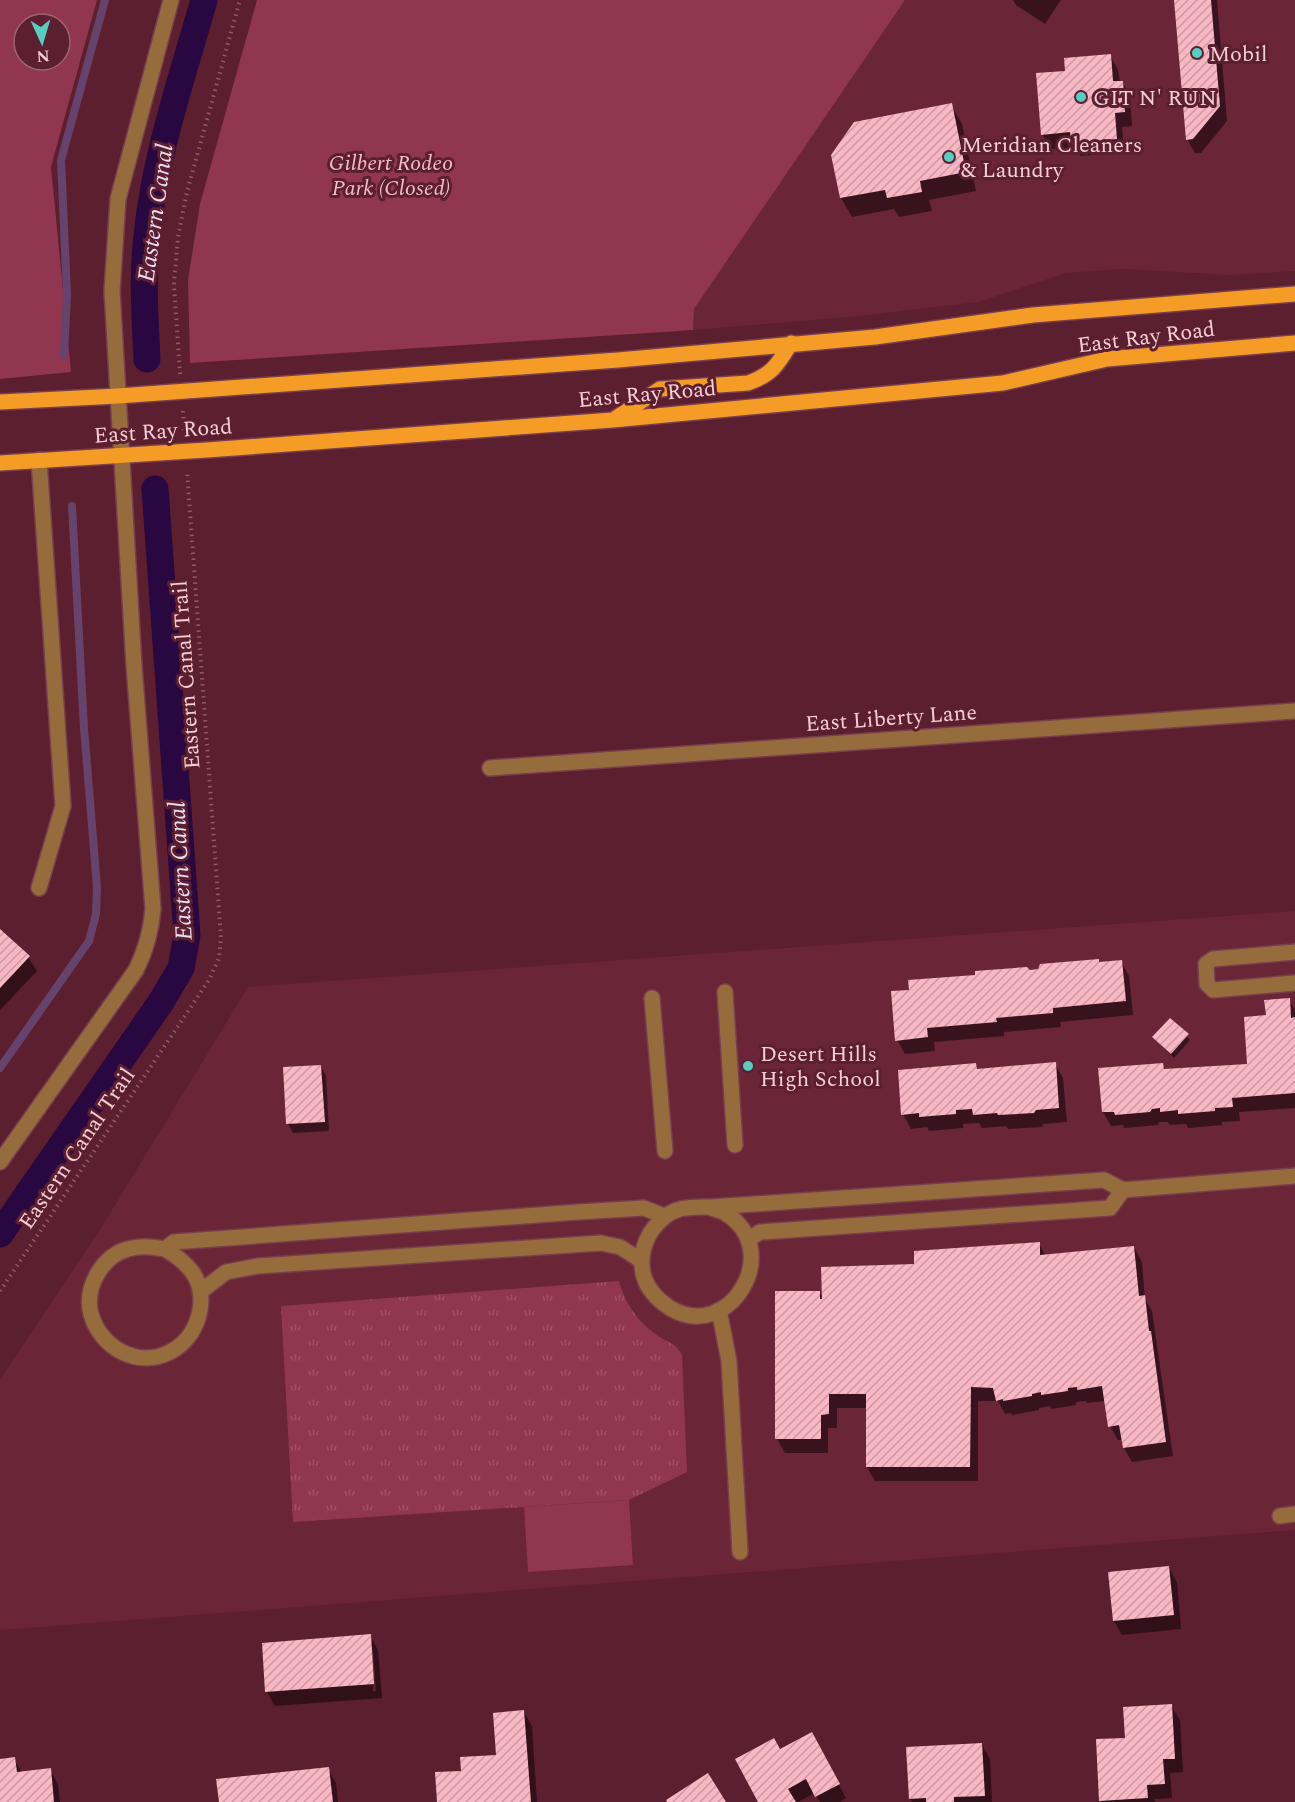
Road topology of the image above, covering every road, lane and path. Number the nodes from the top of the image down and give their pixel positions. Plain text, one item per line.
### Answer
1 (171, 0) edge
2 (240, 0) edge
3 (1295, 294) edge
4 (791, 343) junction
5 (1295, 343) edge
6 (182, 391) junction
7 (118, 396) junction
8 (0, 402) edge
9 (613, 420) junction
10 (186, 452) junction
11 (121, 455) junction
12 (39, 460) junction
13 (0, 463) edge
14 (1295, 711) edge
15 (490, 768) dead end
16 (39, 888) dead end
17 (1295, 952) edge
18 (1295, 983) edge
19 (725, 993) dead end
20 (652, 998) dead end
21 (735, 1145) dead end
22 (665, 1151) dead end
23 (0, 1162) edge
24 (1295, 1176) edge
25 (1123, 1190) junction
26 (708, 1207) junction
27 (664, 1216) junction
28 (748, 1240) junction
29 (165, 1250) junction
30 (642, 1261) junction
31 (0, 1291) edge
32 (200, 1292) junction
33 (719, 1310) junction
34 (740, 1552) dead end

1 - 7 street
2 - 6 path, Eastern Canal Trail
3 - 4 main road, East Ray Road
4 - 6 main road, East Ray Road
4 - 9 main road
5 - 9 main road, East Ray Road
6 - 7 main road, East Ray Road
6 - 10 path, Eastern Canal Trail
7 - 8 main road, East Ray Road
7 - 11 street
9 - 10 main road, East Ray Road
10 - 11 main road, East Ray Road
10 - 31 path, Eastern Canal Trail
11 - 12 main road, East Ray Road
11 - 23 street
12 - 13 main road, East Ray Road
12 - 16 street
14 - 15 street, East Liberty Lane
17 - 18 street
19 - 21 street
20 - 22 street
24 - 25 street
25 - 26 street
25 - 28 street
26 - 27 street
26 - 28 street
27 - 29 street
27 - 30 street
28 - 33 street
29 - 32 street
29 - 32 street
30 - 32 street
30 - 33 street
33 - 34 street

